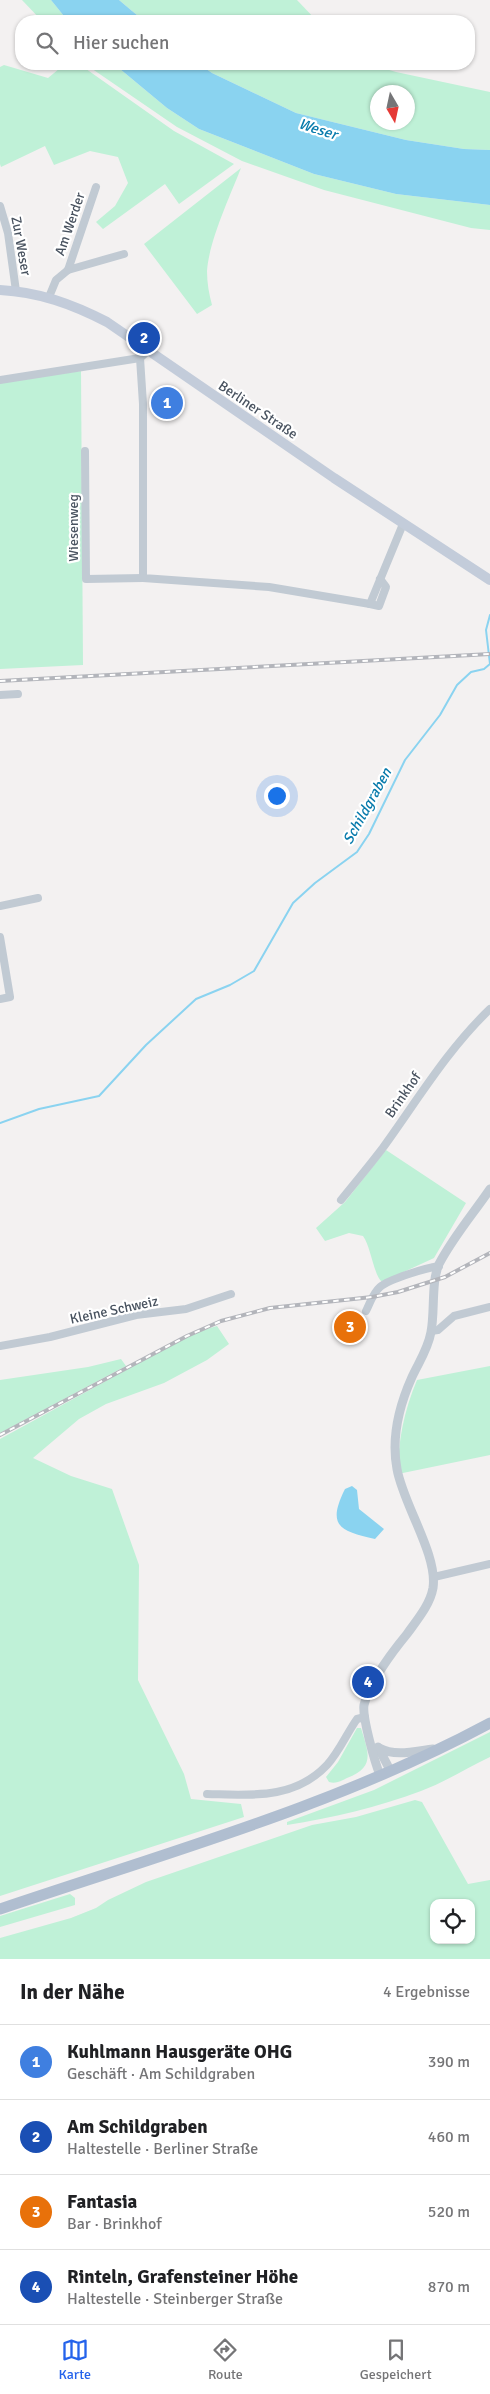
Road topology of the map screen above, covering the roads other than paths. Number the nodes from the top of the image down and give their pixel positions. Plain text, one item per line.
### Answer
1 (96, 187) dead end
2 (0, 206) edge
3 (124, 254) dead end
4 (68, 270) junction
5 (0, 290) edge
6 (16, 291) junction
7 (49, 297) junction
8 (144, 354) junction
9 (0, 380) edge
10 (85, 451) dead end
11 (403, 524) junction
12 (143, 578) junction
13 (490, 580) edge
14 (18, 694) dead end
15 (0, 695) edge
16 (38, 898) dead end
17 (0, 906) edge
18 (0, 937) edge
19 (0, 999) edge
20 (490, 1009) edge
21 (490, 1189) edge
22 (341, 1200) dead end
23 (439, 1266) junction
24 (231, 1294) dead end
25 (490, 1307) edge
26 (366, 1311) dead end
27 (431, 1332) junction
28 (0, 1346) edge
29 (490, 1564) edge
30 (434, 1577) junction
31 (364, 1717) junction
32 (490, 1723) edge
33 (369, 1735) junction
34 (379, 1748) junction
35 (438, 1749) junction
36 (385, 1772) junction
37 (207, 1794) dead end
38 (0, 1909) edge

1 - 4 street, Am Werder
2 - 6 street, Zur Weser
3 - 4 street, Am Werder
4 - 7 street, Am Werder
5 - 6 main road, Berliner Straße
6 - 7 main road, Berliner Straße
7 - 8 main road, Berliner Straße
8 - 9 street
8 - 11 main road, Berliner Straße
8 - 12 street
10 - 12 street, Wiesenweg
11 - 12 street
11 - 13 main road, Berliner Straße
14 - 15 street
16 - 17 street
18 - 19 street
20 - 22 street, Brinkhof
21 - 23 street
23 - 26 street
23 - 27 street
24 - 28 street, Kleine Schweiz
25 - 27 street
27 - 30 street
29 - 30 street
30 - 31 street
31 - 33 street
31 - 37 street
32 - 35 main road
33 - 34 street
33 - 36 street
34 - 35 street
34 - 36 street
35 - 36 main road
36 - 38 main road

